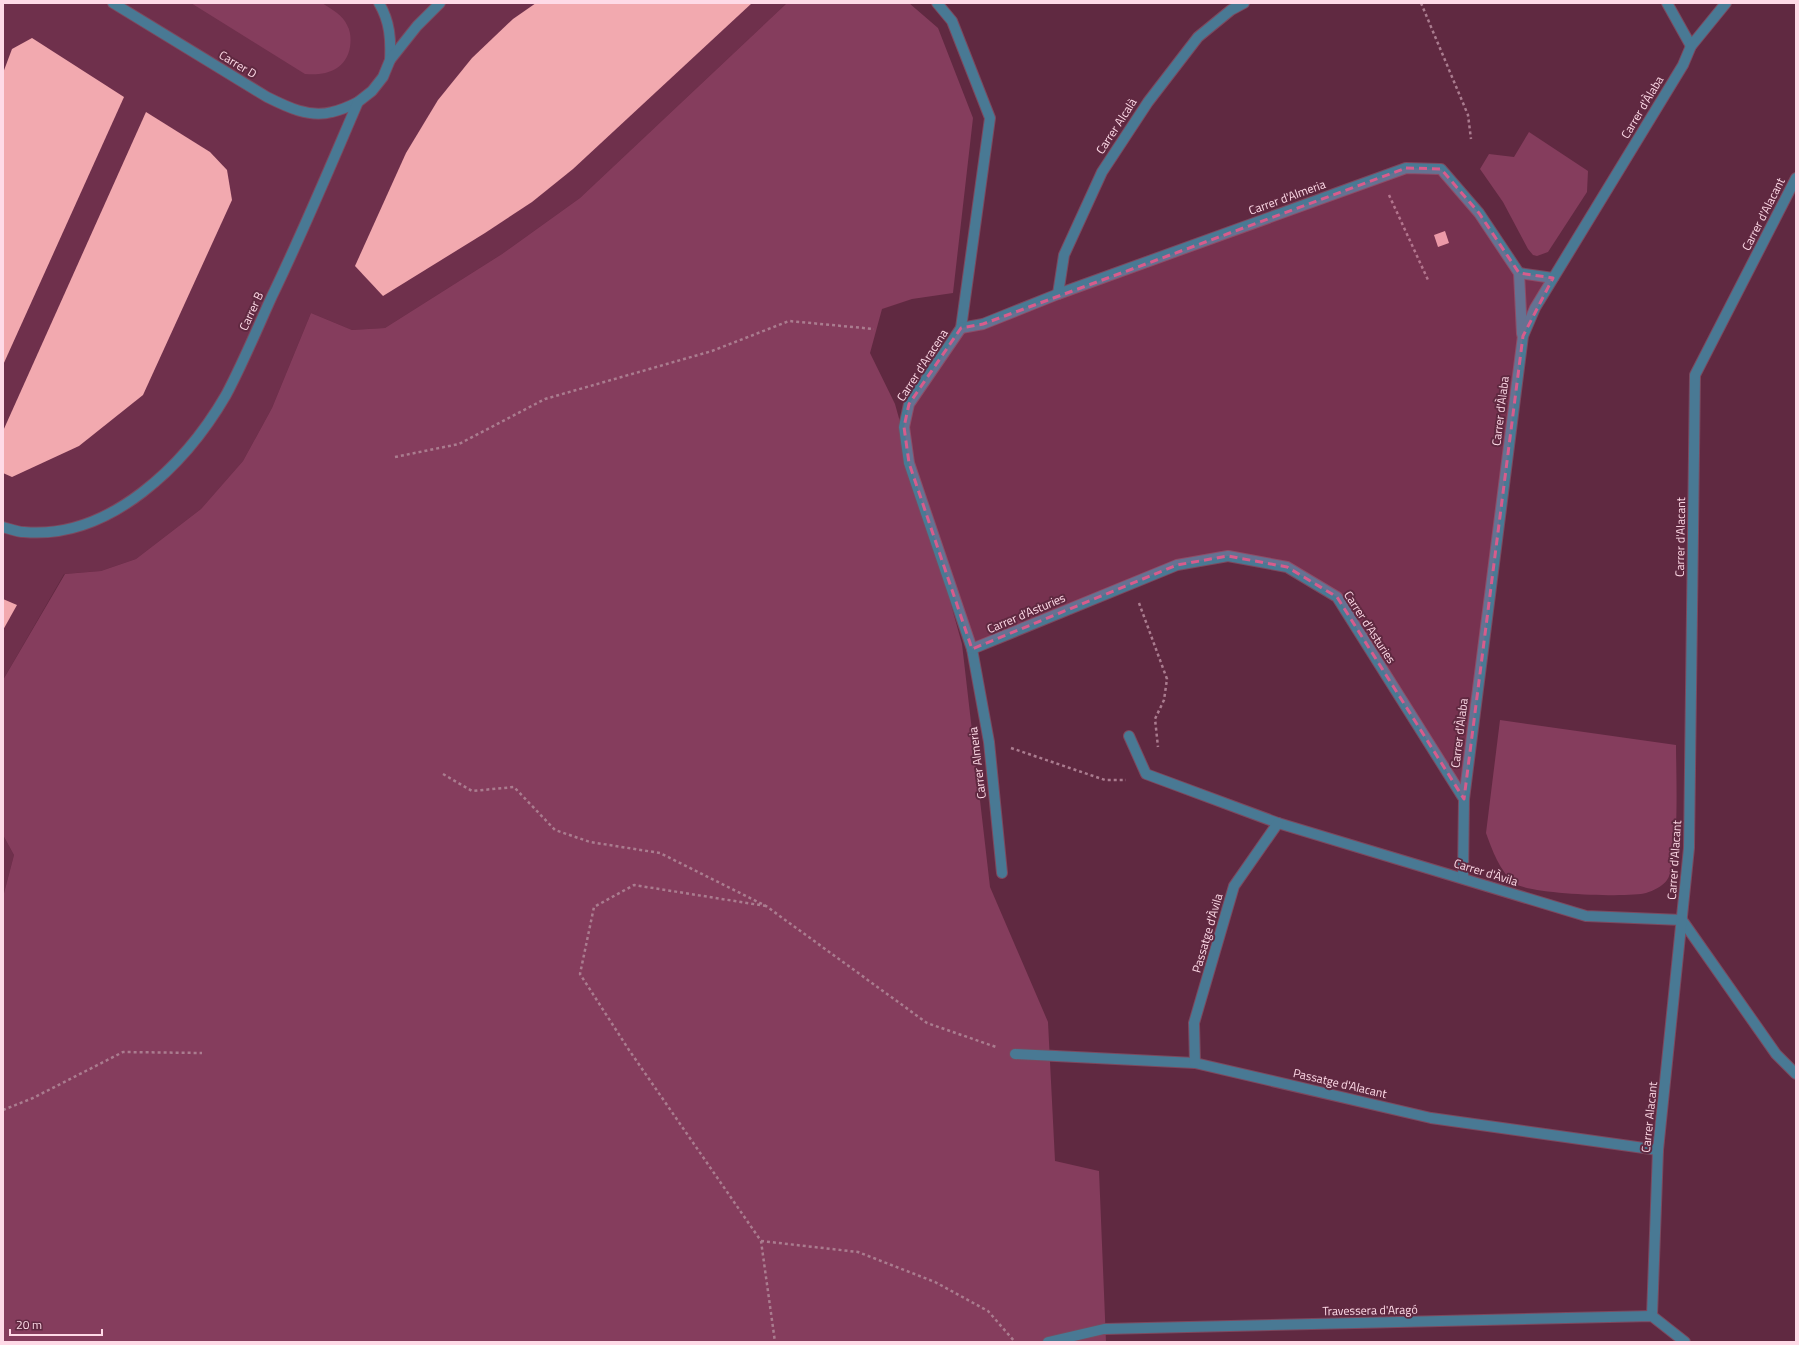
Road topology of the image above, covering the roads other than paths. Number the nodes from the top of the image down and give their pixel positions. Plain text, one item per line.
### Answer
1 (113, 3) edge
2 (379, 3) edge
3 (440, 3) edge
4 (937, 3) edge
5 (1244, 3) edge
6 (1667, 3) edge
7 (1726, 3) edge
8 (1691, 46) junction
9 (390, 60) junction
10 (358, 102) junction
11 (1796, 178) edge
12 (1520, 273) junction
13 (1553, 278) junction
14 (1058, 294) junction
15 (962, 328) junction
16 (1523, 336) junction
17 (3, 527) edge
18 (972, 650) junction
19 (1129, 736) dead end
20 (1464, 799) junction
21 (1278, 823) junction
22 (1002, 873) dead end
23 (1463, 878) junction
24 (1682, 920) junction
25 (1015, 1054) road end
26 (1195, 1063) junction
27 (1796, 1074) edge
28 (1658, 1150) junction
29 (1652, 1316) junction
30 (1048, 1342) edge
31 (1685, 1342) edge

1 - 10 street, Carrer D
2 - 9 street
3 - 9 street, Carrer B
4 - 15 street, Carrer d'Aracena
5 - 14 street, Carrer Alcalà
6 - 8 street
7 - 8 street, Carrer d'Àlaba
8 - 13 street, Carrer d'Àlaba
9 - 10 street, Carrer B
10 - 17 street, Carrer B
11 - 24 street, Carrer d'Alacant
12 - 13 street
12 - 14 street, Carrer d'Almeria
12 - 16 street
13 - 16 street, Carrer d'Àlaba
14 - 15 street, Carrer d'Almeria
15 - 18 street, Carrer d'Aracena
16 - 20 street, Carrer d'Àlaba
18 - 20 street, Carrer d'Asturies
18 - 22 street, Carrer Almeria
19 - 21 street, Carrer d'Àvila
20 - 23 street, Carrer d'Àlaba
21 - 23 street, Carrer d'Àvila
21 - 26 street, Passatge d'Àvila
23 - 24 street, Carrer d'Àvila
24 - 27 street
24 - 28 street, Carrer Alacant
25 - 26 street, Passatge d'Alacant
26 - 28 street, Passatge d'Alacant
28 - 29 street, Carrer Alacant
29 - 30 street, Travessera d'Aragó
29 - 31 street

